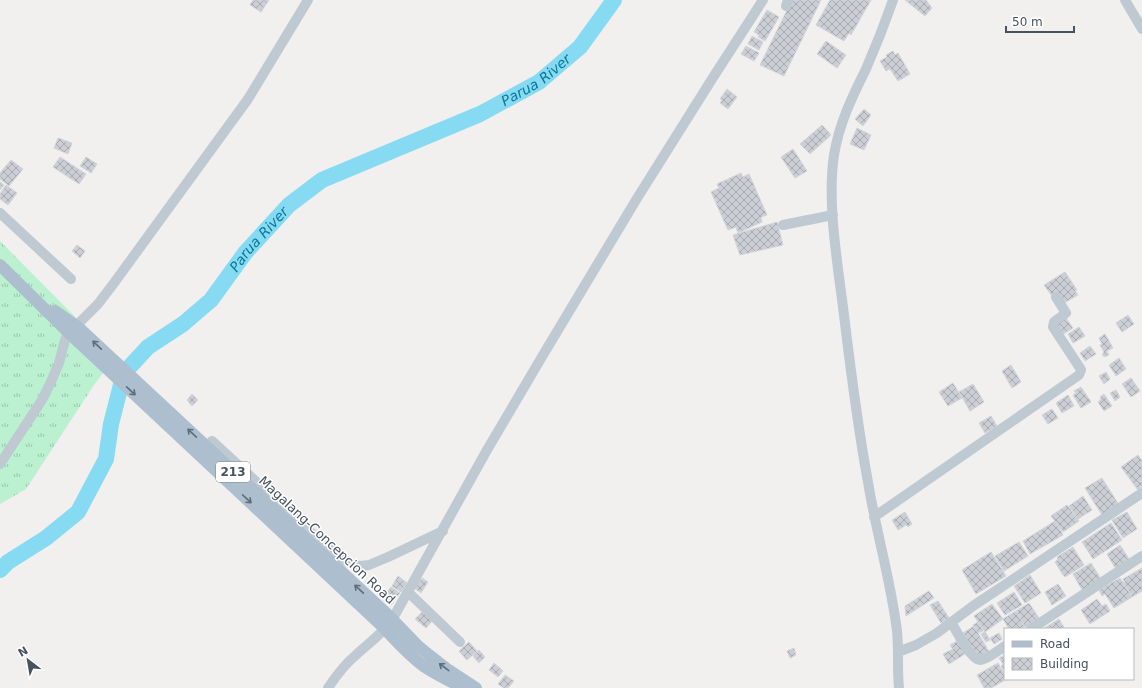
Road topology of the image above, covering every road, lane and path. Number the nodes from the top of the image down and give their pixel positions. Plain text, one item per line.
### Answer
1 (308, 0) edge
2 (764, 0) edge
3 (893, 0) edge
4 (1125, 0) edge
5 (1142, 29) edge
6 (0, 213) edge
7 (833, 215) junction
8 (783, 225) dead end
9 (0, 265) edge
10 (70, 278) dead end
11 (1056, 297) dead end
12 (74, 331) junction
13 (212, 441) dead end
14 (0, 464) edge
15 (1142, 493) edge
16 (874, 517) junction
17 (443, 531) junction
18 (1142, 556) edge
19 (408, 592) junction
20 (386, 622) junction
21 (951, 622) junction
22 (1033, 628) edge
23 (460, 642) dead end
24 (1004, 647) edge
25 (898, 652) junction
26 (328, 688) edge
27 (463, 688) edge
28 (476, 688) edge
29 (899, 688) edge

1 - 12 street
2 - 17 street
3 - 7 street
4 - 5 street
6 - 10 street
7 - 8 street
7 - 16 street
9 - 12 main road, Magalang-Concepcion Road / 213
11 - 16 street
12 - 14 street
12 - 20 main road, Magalang-Concepcion Road / 213
13 - 17 street
15 - 21 street
16 - 25 street
17 - 19 street
18 - 22 street
19 - 20 street
19 - 23 street
20 - 26 street
20 - 27 main road, Magalang-Concepcion Road / 213
28 -> 20 main road, Magalang-Concepcion Road / 213
21 - 24 street
21 - 25 street
25 - 29 street

